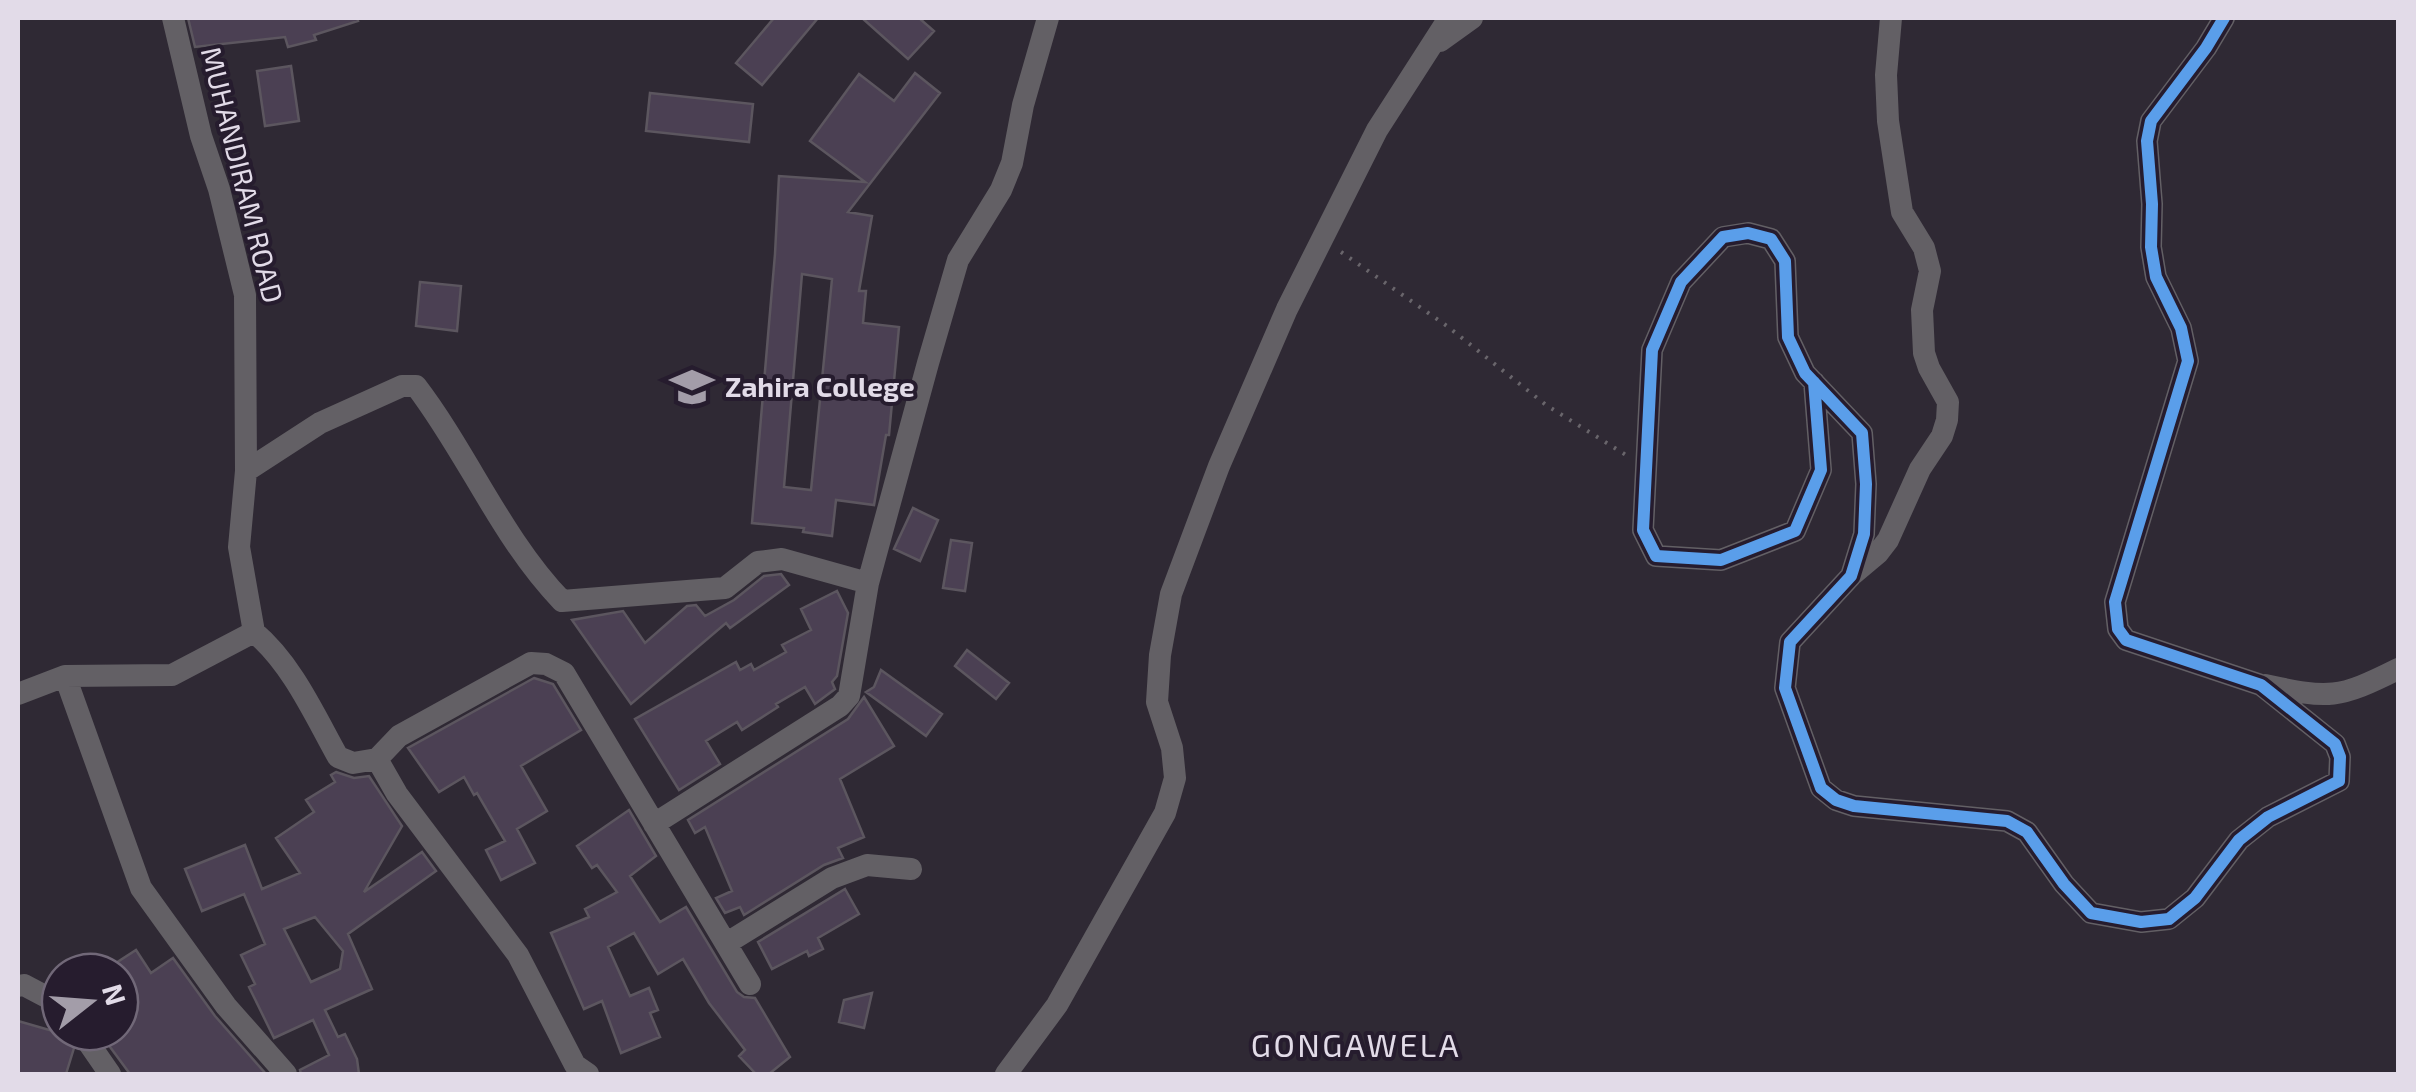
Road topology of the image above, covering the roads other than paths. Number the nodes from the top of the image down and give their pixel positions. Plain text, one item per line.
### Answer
1 (173, 18) edge
2 (1048, 18) edge
3 (1449, 18) edge
4 (1472, 18) edge
5 (1891, 18) edge
6 (2224, 18) edge
7 (1429, 49) junction
8 (1814, 382) junction
9 (246, 471) junction
10 (1851, 576) junction
11 (868, 583) junction
12 (254, 632) junction
13 (2398, 670) edge
14 (66, 676) junction
15 (2261, 684) junction
16 (18, 694) edge
17 (378, 759) junction
18 (654, 824) junction
19 (911, 869) dead end
20 (727, 942) junction
21 (750, 984) dead end
22 (95, 1052) edge
23 (110, 1074) edge
24 (286, 1074) edge
25 (588, 1074) edge
26 (1006, 1074) edge

1 - 9 street, MUHANDIRAM ROAD
2 - 11 street
3 - 7 street
4 - 7 street
5 - 10 street
6 - 15 street
7 - 26 street
8 - 8 street
8 - 10 street
9 - 11 street
9 - 12 street, MUHANDIRAM ROAD
10 - 15 street
11 - 18 street
12 - 14 street
12 - 17 street
13 - 15 street
14 - 16 street
14 - 24 street
17 - 18 street
17 - 25 street
18 - 20 street
19 - 20 street
20 - 21 street
22 - 23 street

